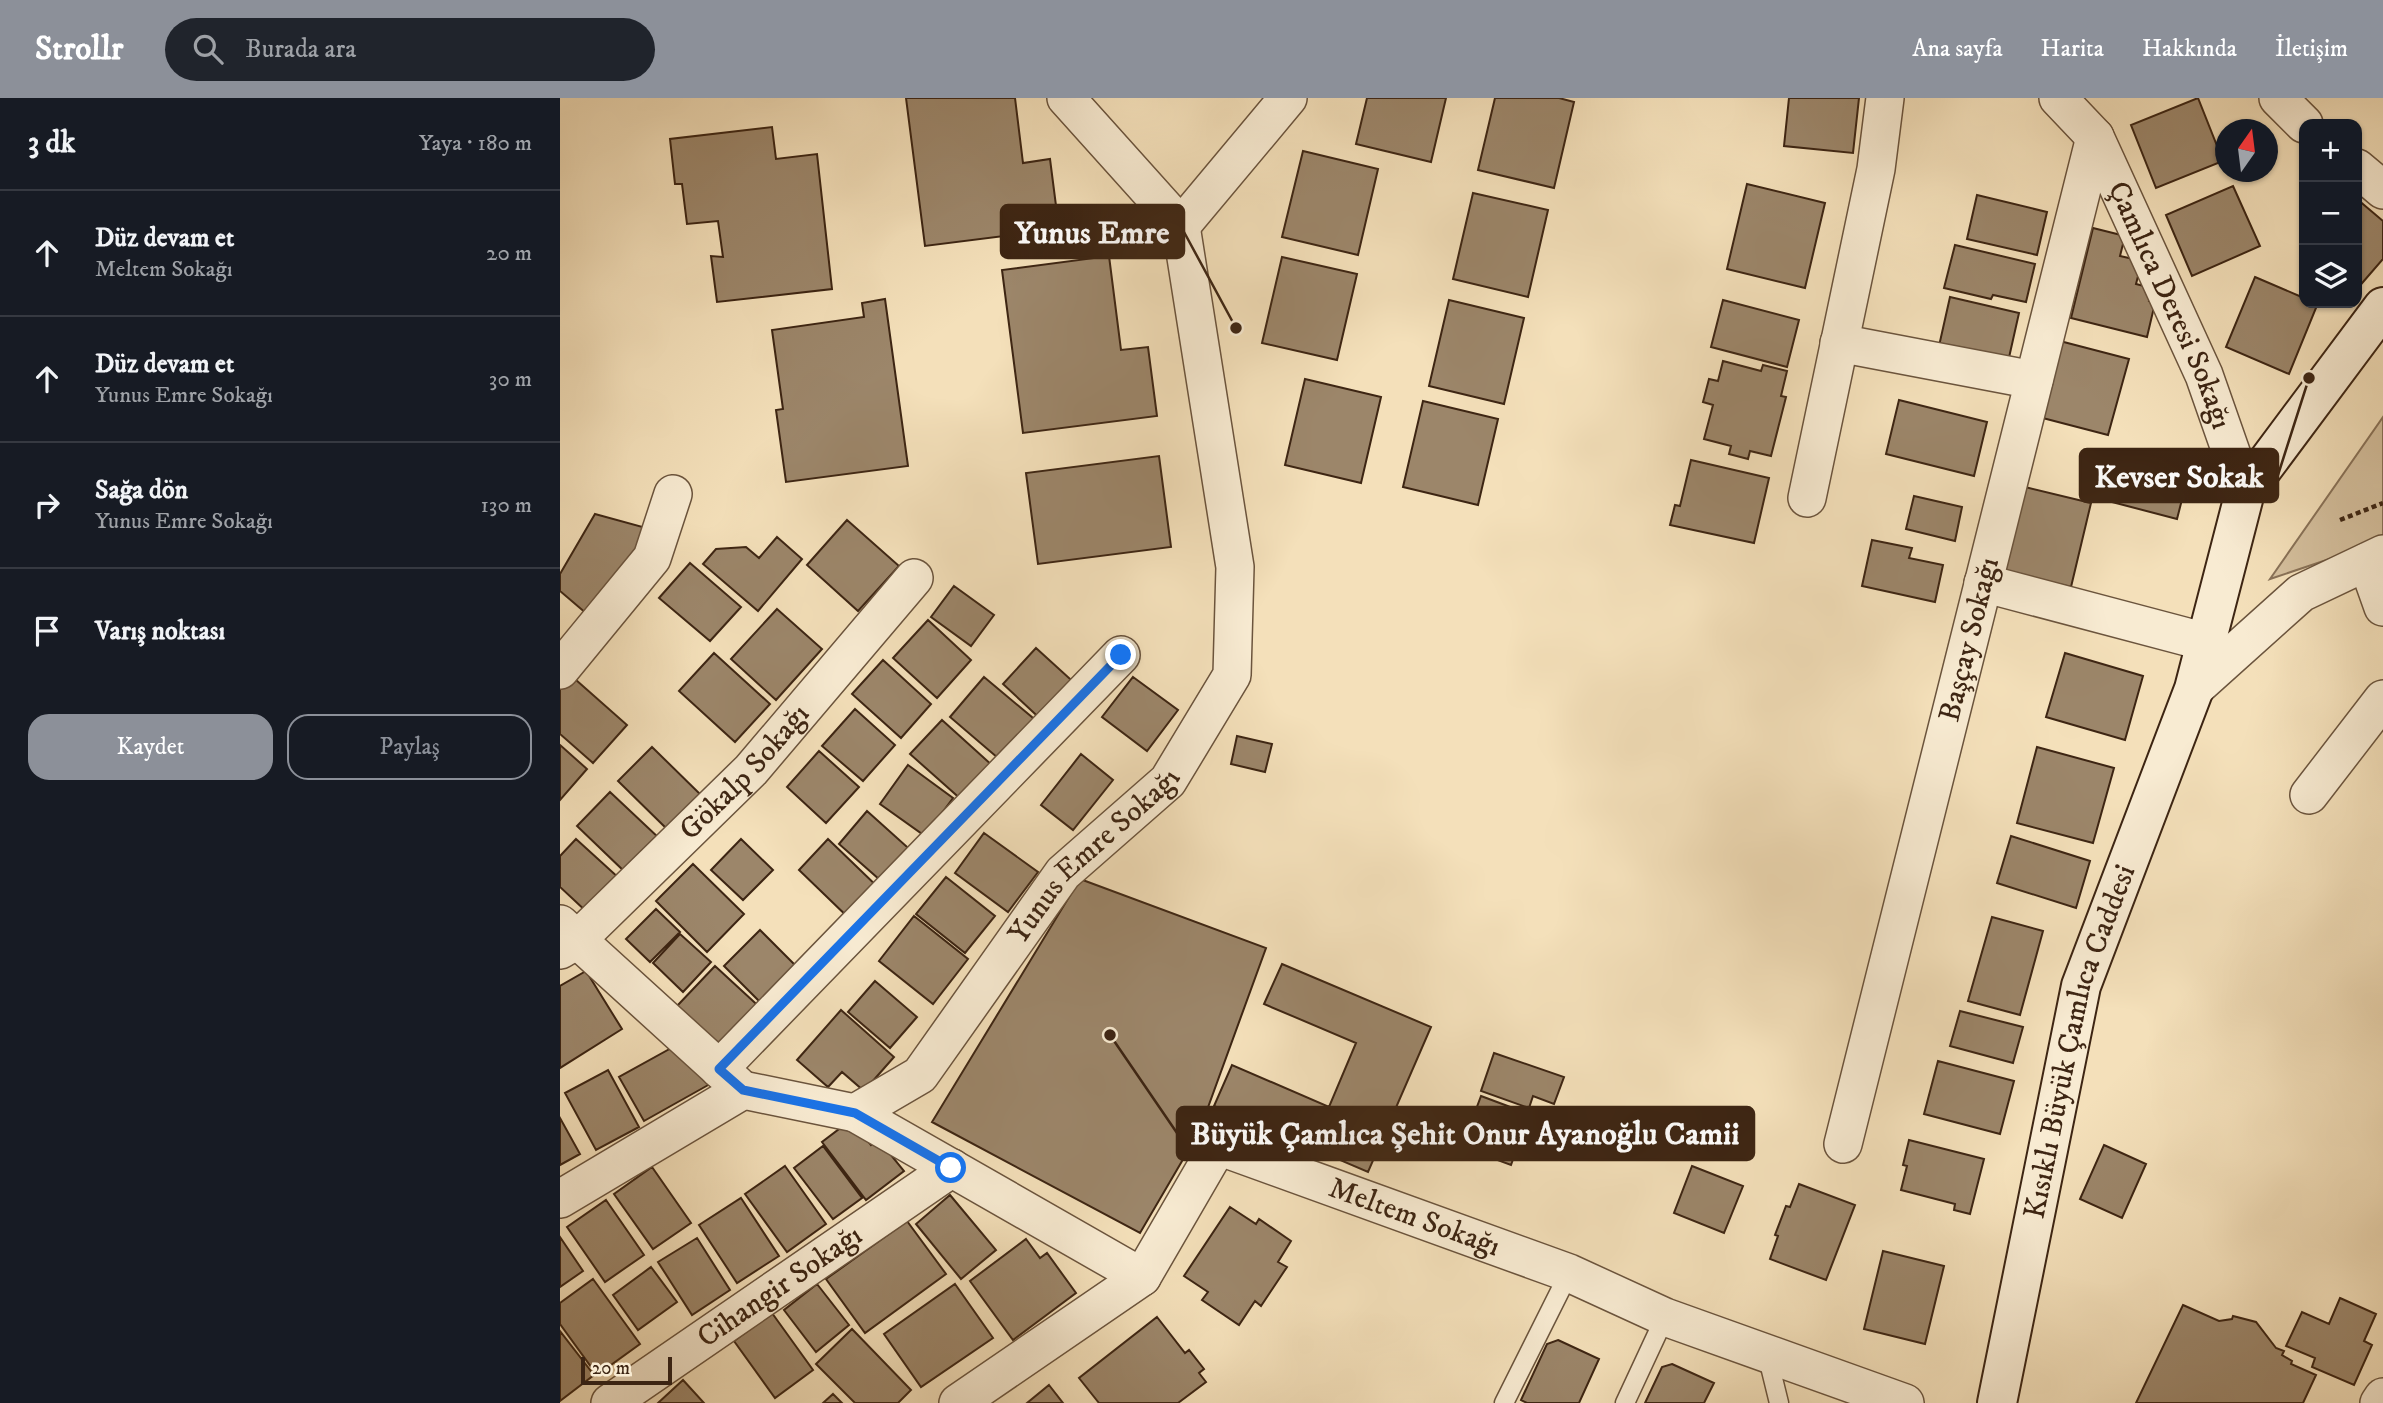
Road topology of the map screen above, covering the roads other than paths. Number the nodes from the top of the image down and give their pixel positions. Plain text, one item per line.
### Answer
1 (1066, 98) edge
2 (1288, 98) edge
3 (1885, 98) edge
4 (2058, 98) edge
5 (2278, 98) edge
6 (2299, 119) edge
7 (2095, 137) junction
8 (2362, 172) edge
9 (2383, 190) edge
10 (1181, 226) junction
11 (2383, 307) edge
12 (1839, 343) junction
13 (2034, 380) junction
14 (2245, 492) junction
15 (673, 494) dead end
16 (1807, 498) dead end
17 (2375, 558) edge
18 (914, 578) dead end
19 (1983, 583) junction
20 (2383, 607) edge
21 (2206, 642) junction
22 (1121, 655) dead end
23 (560, 670) edge
24 (2194, 689) junction
25 (2383, 699) edge
26 (2309, 795) dead end
27 (566, 938) edge
28 (731, 1080) junction
29 (855, 1113) junction
30 (1843, 1144) dead end
31 (951, 1168) junction
32 (560, 1199) edge
33 (1569, 1273) junction
34 (1142, 1278) junction
35 (1665, 1317) junction
36 (1767, 1354) junction
37 (2383, 1396) edge
38 (610, 1403) edge
39 (958, 1403) edge
40 (1504, 1403) edge
41 (1625, 1403) edge
42 (1779, 1403) edge
43 (1905, 1403) edge
44 (1997, 1403) edge
45 (2379, 1403) edge

1 - 10 street
2 - 10 street
3 - 12 street
4 - 7 street, Çamlıca Deresi Sokağı
5 - 6 street
7 - 13 street, Başçay Sokağı
7 - 14 street, Çamlıca Deresi Sokağı
8 - 9 street
10 - 29 street, Yunus Emre Sokağı
11 - 14 main road
12 - 13 street
12 - 16 street
13 - 19 street, Başçay Sokağı
14 - 21 main road
15 - 23 street
17 - 20 street
17 - 24 street
18 - 27 street, Gökalp Sokağı
19 - 21 street
19 - 30 street, Başçay Sokağı
21 - 24 main road
22 - 28 street
24 - 44 main road, Kısıklı Büyük Çamlıca Caddesi
25 - 26 street
27 - 28 street
28 - 29 street
28 - 32 street
29 - 31 street
31 - 34 street
31 - 38 street, Cihangir Sokağı
33 - 34 street, Meltem Sokağı
33 - 35 street, Meltem Sokağı
33 - 40 lane
34 - 39 street
35 - 36 street, Meltem Sokağı
35 - 41 lane
36 - 42 lane
36 - 43 street, Meltem Sokağı
37 - 45 street

